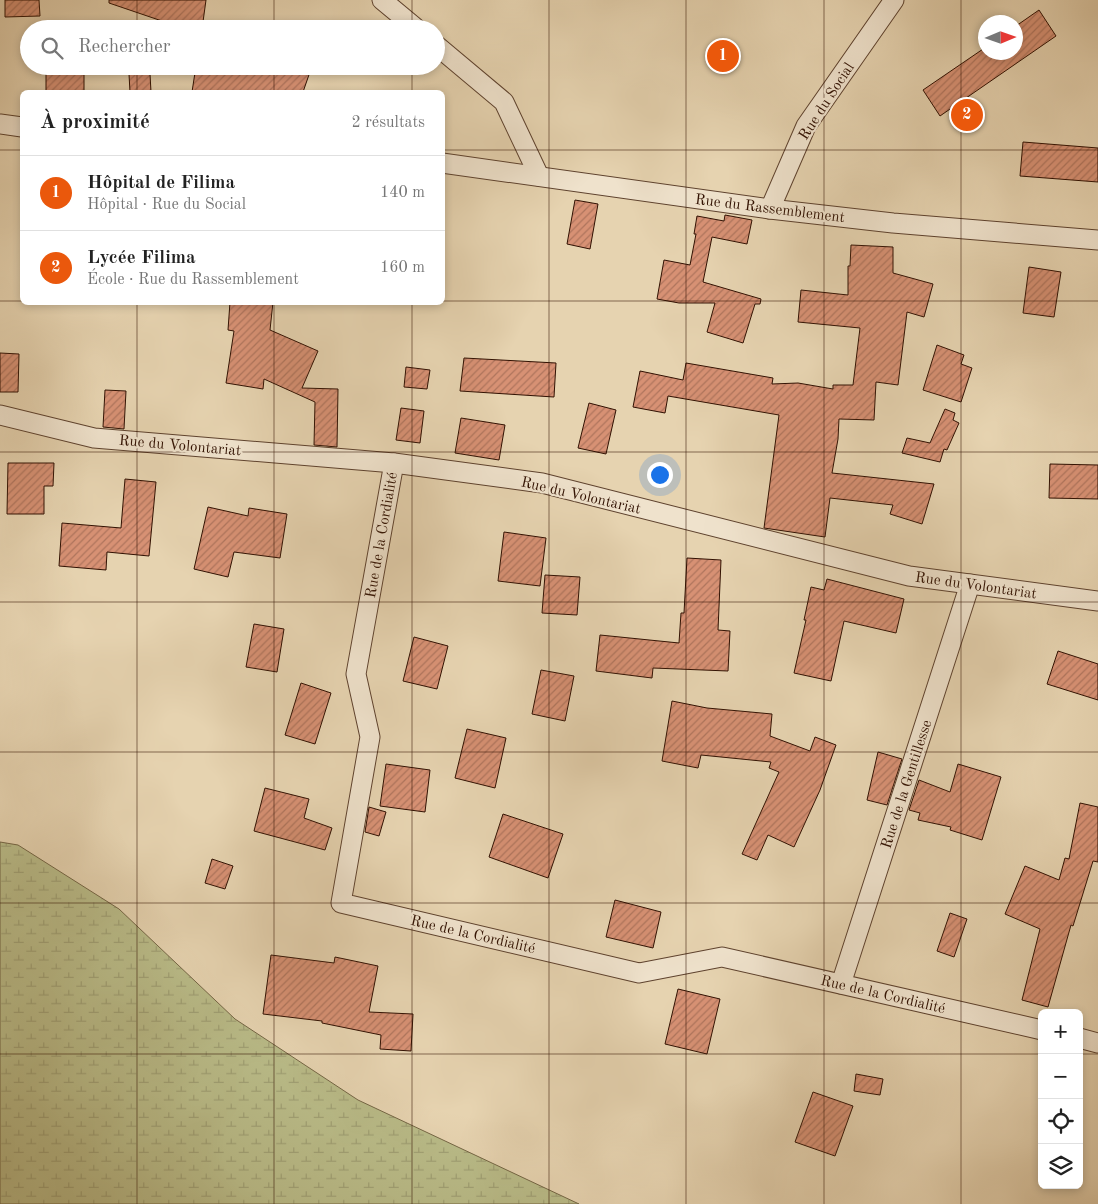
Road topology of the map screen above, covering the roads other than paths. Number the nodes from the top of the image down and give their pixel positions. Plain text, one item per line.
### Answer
1 (382, 0) edge
2 (894, 0) edge
3 (406, 20) edge
4 (445, 53) edge
5 (0, 124) edge
6 (20, 127) edge
7 (445, 163) edge
8 (538, 176) junction
9 (770, 209) junction
10 (1098, 240) edge
11 (0, 415) edge
12 (394, 463) junction
13 (970, 584) junction
14 (1098, 601) edge
15 (841, 984) junction
16 (1038, 1029) edge
17 (1083, 1039) edge
18 (1098, 1043) edge

1 - 3 street
2 - 9 street, Rue du Social
4 - 8 street
5 - 6 street
7 - 8 street, Rue du Rassemblement
8 - 9 street, Rue du Rassemblement
9 - 10 street, Rue du Rassemblement
11 - 12 street, Rue du Volontariat
12 - 13 street, Rue du Volontariat
12 - 15 street, Rue de la Cordialité
13 - 14 street, Rue du Volontariat
13 - 15 street, Rue de la Gentillesse
15 - 16 street, Rue de la Cordialité
17 - 18 street

